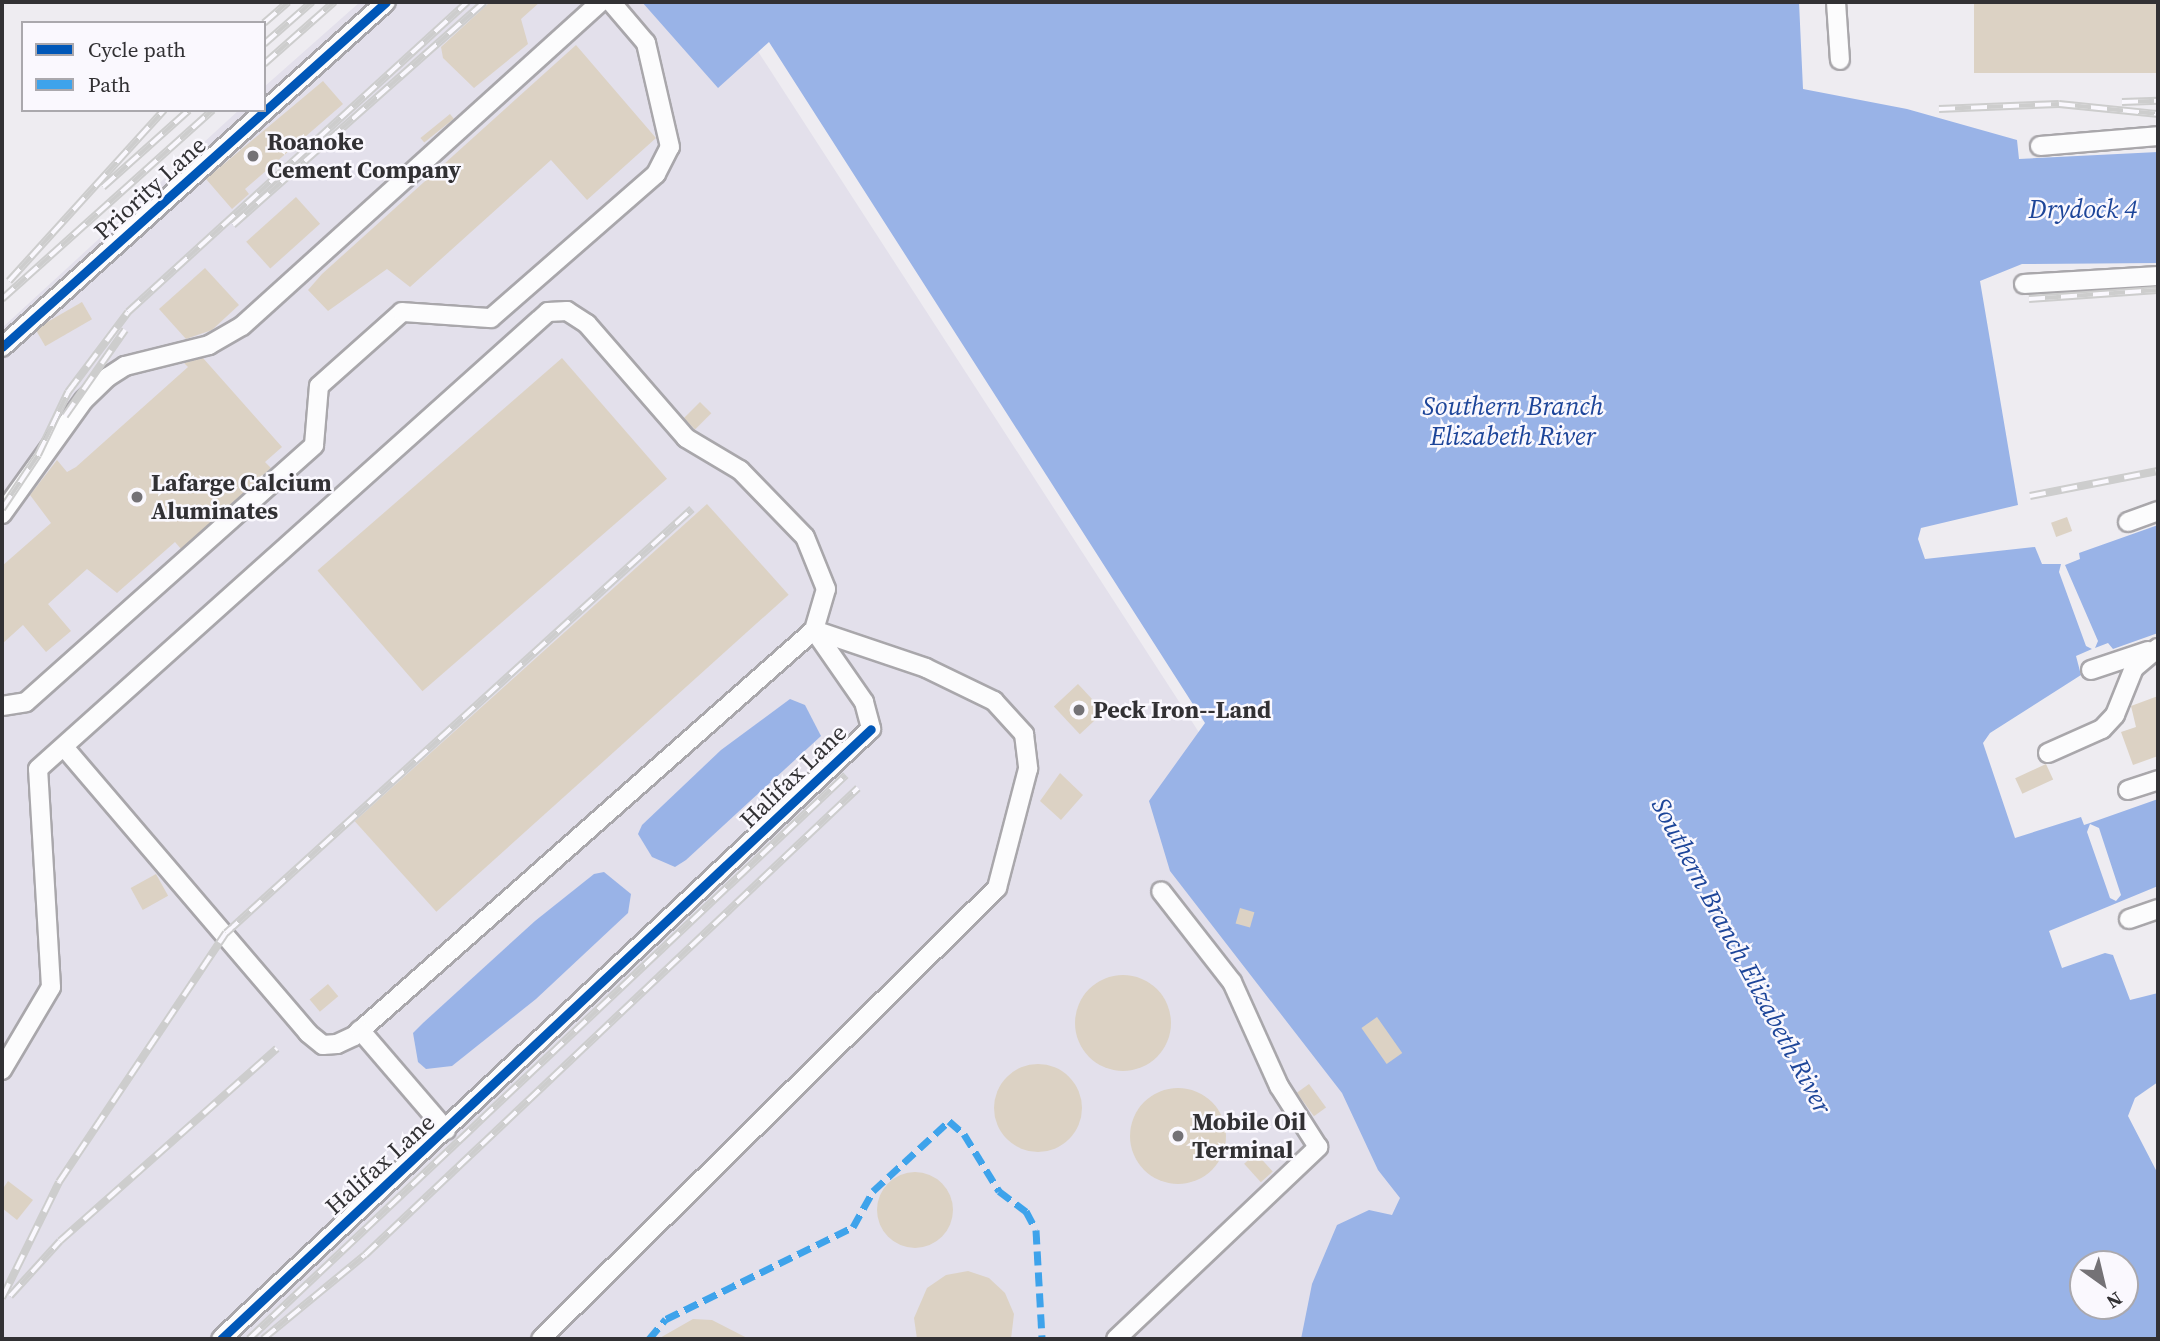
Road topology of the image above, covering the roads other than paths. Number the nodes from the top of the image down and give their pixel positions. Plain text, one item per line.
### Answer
1 (386, 2) edge
2 (600, 2) edge
3 (611, 2) edge
4 (1836, 2) edge
5 (1840, 60) dead end
6 (266, 110) edge
7 (264, 112) edge
8 (2158, 136) edge
9 (2040, 146) dead end
10 (2158, 276) edge
11 (2024, 284) dead end
12 (2, 347) edge
13 (2158, 511) edge
14 (2, 514) edge
15 (2128, 522) dead end
16 (814, 630) junction
17 (2158, 648) edge
18 (2091, 670) dead end
19 (2, 706) edge
20 (64, 747) junction
21 (2048, 753) dead end
22 (2158, 780) edge
23 (2128, 790) dead end
24 (1161, 891) dead end
25 (2158, 909) edge
26 (2129, 919) dead end
27 (360, 1030) junction
28 (2, 1070) edge
29 (446, 1130) junction
30 (221, 1339) edge
31 (541, 1339) edge
32 (1116, 1339) edge

1 - 6 street, Priority Lane
2 - 14 street
3 - 19 street
4 - 5 street
7 - 12 street, Priority Lane
8 - 9 street
10 - 11 street
13 - 15 street
16 - 20 street
16 - 27 street
16 - 29 street, Halifax Lane
16 - 31 street
17 - 18 street
17 - 21 street
20 - 27 street
20 - 28 street
22 - 23 street
24 - 32 street
25 - 26 street
27 - 29 street
29 - 30 street, Halifax Lane

